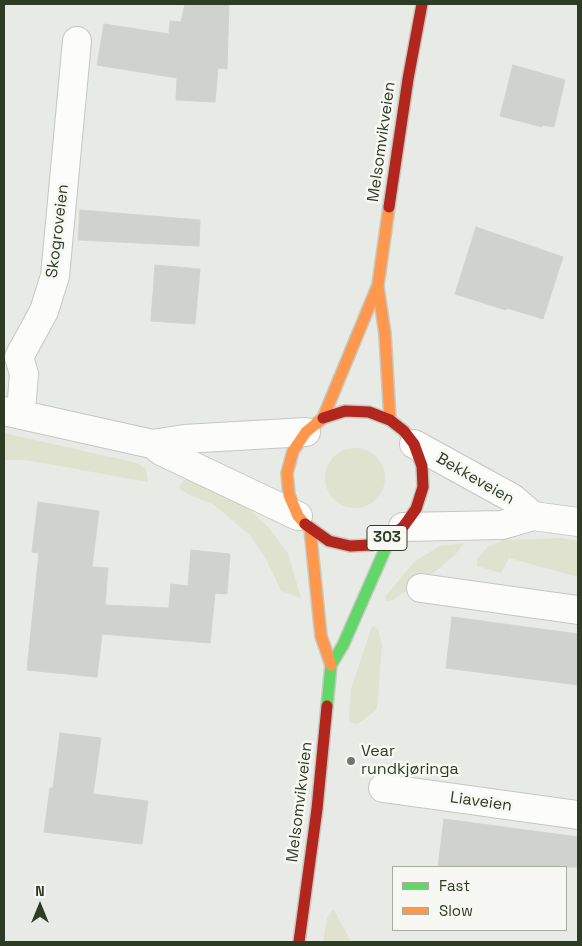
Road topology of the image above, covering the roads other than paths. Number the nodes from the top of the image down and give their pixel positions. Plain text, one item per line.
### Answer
1 (422, 4) edge
2 (77, 41) dead end
3 (378, 285) junction
4 (11, 412) edge
5 (390, 420) junction
6 (314, 425) junction
7 (152, 444) junction
8 (414, 444) junction
9 (533, 516) junction
10 (304, 522) junction
11 (578, 522) edge
12 (397, 532) junction
13 (421, 588) dead end
14 (578, 610) edge
15 (331, 665) junction
16 (383, 788) dead end
17 (578, 815) edge
18 (299, 942) edge

1 - 3 main road, Melsomvikveien / 303
2 - 4 street, Skogroveien
3 - 5 main road, Melsomvikveien / 303
3 - 6 main road, Melsomvikveien / 303
4 - 7 street, Skogroveien
5 - 6 main road, Melsomvikveien / 303
5 - 8 main road, Melsomvikveien / 303
6 - 7 street, Skogroveien
6 - 10 main road, Melsomvikveien / 303
7 - 10 street, Skogroveien
8 - 9 street, Bekkeveien
8 - 12 main road, Melsomvikveien / 303
9 - 11 street, Bekkeveien
9 - 12 street, Bekkeveien
10 - 12 main road, 303
10 - 15 main road, Melsomvikveien / 303
12 - 15 main road, Melsomvikveien / 303
13 - 14 street
15 - 18 main road, Melsomvikveien / 303
16 - 17 street, Liaveien

